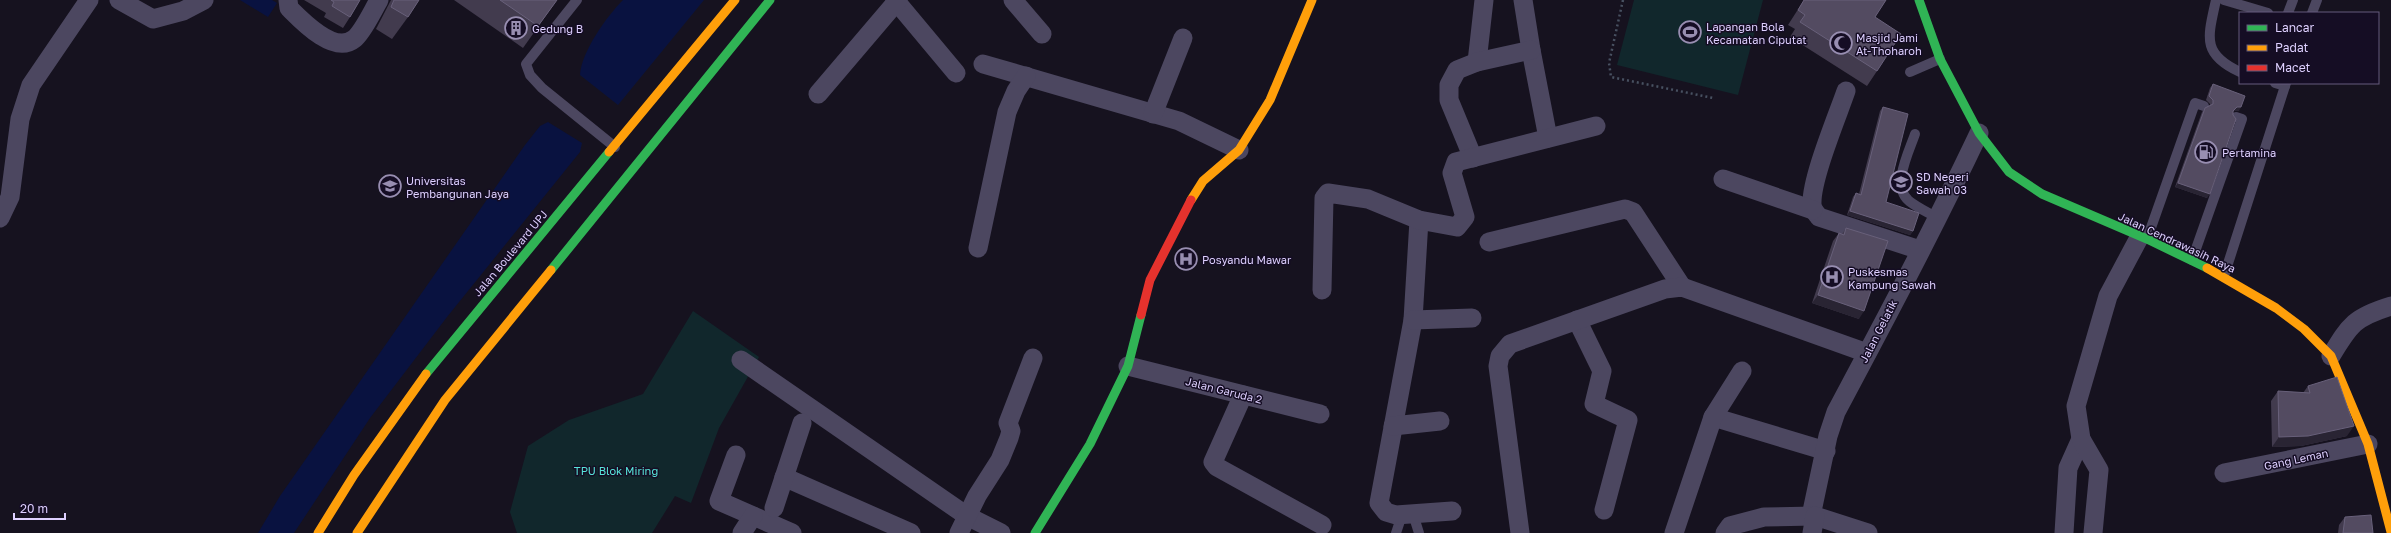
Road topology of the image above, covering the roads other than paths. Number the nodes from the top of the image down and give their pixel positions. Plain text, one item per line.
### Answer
1 (90, 0) edge
2 (118, 0) edge
3 (204, 0) edge
4 (288, 0) edge
5 (379, 0) edge
6 (577, 0) edge
7 (735, 0) edge
8 (770, 0) edge
9 (897, 0) edge
10 (1013, 0) edge
11 (1312, 0) edge
12 (1484, 0) edge
13 (1523, 0) edge
14 (1920, 0) edge
15 (2216, 0) edge
16 (2224, 0) edge
17 (2293, 0) edge
18 (2317, 0) edge
19 (2265, 12) edge
20 (2288, 12) edge
21 (2312, 12) edge
22 (1042, 34) dead end
23 (1183, 38) dead end
24 (1531, 50) junction
25 (1940, 60) junction
26 (1477, 62) junction
27 (983, 64) dead end
28 (1910, 72) dead end
29 (2239, 72) edge
30 (956, 73) dead end
31 (1026, 76) junction
32 (2282, 84) edge
33 (1846, 91) dead end
34 (818, 94) dead end
35 (2204, 106) dead end
36 (1153, 114) junction
37 (2236, 117) edge
38 (1596, 126) dead end
39 (1979, 133) junction
40 (1915, 134) dead end
41 (1548, 138) junction
42 (618, 150) junction
43 (1239, 150) junction
44 (1472, 158) junction
45 (1723, 179) dead end
46 (1813, 210) junction
47 (0, 218) edge
48 (1939, 219) junction
49 (1419, 220) junction
50 (2143, 238) junction
51 (1489, 242) dead end
52 (978, 248) dead end
53 (1920, 250) junction
54 (2192, 260) junction
55 (2224, 276) junction
56 (1682, 286) junction
57 (1322, 290) dead end
58 (2391, 306) edge
59 (1472, 318) dead end
60 (1413, 320) junction
61 (1577, 320) junction
62 (1867, 353) junction
63 (2331, 356) junction
64 (1033, 358) dead end
65 (742, 360) dead end
66 (1128, 366) junction
67 (1742, 371) dead end
68 (1243, 395) junction
69 (1320, 414) dead end
70 (1713, 417) junction
71 (1440, 421) dead end
72 (802, 423) dead end
73 (1393, 426) junction
74 (2081, 439) junction
75 (2368, 444) junction
76 (1826, 451) junction
77 (736, 455) dead end
78 (2224, 474) dead end
79 (784, 477) junction
80 (774, 508) dead end
81 (1604, 510) dead end
82 (1452, 511) dead end
83 (1408, 514) junction
84 (753, 516) junction
85 (967, 516) junction
86 (1813, 522) edge
87 (1322, 525) dead end
88 (2391, 532) edge
89 (318, 533) edge
90 (357, 533) edge
91 (742, 533) edge
92 (792, 533) edge
93 (911, 533) edge
94 (959, 533) edge
95 (1001, 533) edge
96 (1035, 533) edge
97 (1396, 533) edge
98 (1420, 533) edge
99 (1520, 533) edge
100 (1674, 533) edge
101 (1725, 533) edge
102 (1868, 533) edge
103 (2064, 533) edge
104 (2093, 533) edge

1 - 47 street
2 - 3 street
4 - 5 street
6 - 42 lane
7 - 42 street, Jalan Boulevard UPJ
8 - 90 street
9 - 30 street
9 - 34 street
10 - 22 street
11 - 43 street
12 - 26 street
13 - 24 street
14 - 25 street, Jalan Cendrawasih Raya
15 - 29 lane
16 - 19 lane
17 - 20 lane
18 - 21 lane
23 - 36 street
24 - 26 street
24 - 41 street
25 - 28 lane
25 - 39 street, Jalan Cendrawasih Raya
26 - 44 street
27 - 31 street
31 - 36 street
31 - 52 street
32 - 55 lane
33 - 46 street
35 - 50 lane
36 - 43 street
37 - 54 lane
38 - 41 street
39 - 48 street, Jalan Gelatik
39 - 50 street, Jalan Cendrawasih Raya
40 - 48 lane
41 - 44 street
42 - 89 street, Jalan Boulevard UPJ
43 - 66 street
44 - 49 street
45 - 46 street
46 - 53 street
48 - 53 street, Jalan Gelatik
49 - 57 street
49 - 60 street
50 - 54 street, Jalan Cendrawasih Raya
50 - 74 street
51 - 56 street
53 - 62 street, Jalan Gelatik
54 - 55 street, Jalan Cendrawasih Raya
55 - 63 street, Jalan Cendrawasih Raya
56 - 61 street
56 - 62 street
58 - 63 street
59 - 60 street
60 - 73 street
61 - 81 street
61 - 99 street
62 - 76 street, Jalan Gelatik
63 - 75 street, Jalan Cendrawasih Raya
64 - 85 street
65 - 85 street
66 - 68 street, Jalan Garuda 2
66 - 96 street
67 - 70 street
68 - 69 street, Jalan Garuda 2
68 - 87 street
70 - 76 street
70 - 100 street
71 - 73 street
72 - 79 street
73 - 83 street
74 - 103 street
74 - 104 street
75 - 78 street, Gang Leman
75 - 88 street, Jalan Cendrawasih Raya
76 - 86 street, Jalan Gelatik
77 - 84 street
79 - 80 street
79 - 93 street
82 - 83 street
83 - 97 lane
83 - 98 lane
84 - 91 street
84 - 92 street
85 - 94 street
85 - 95 street
86 - 101 street
86 - 102 street

